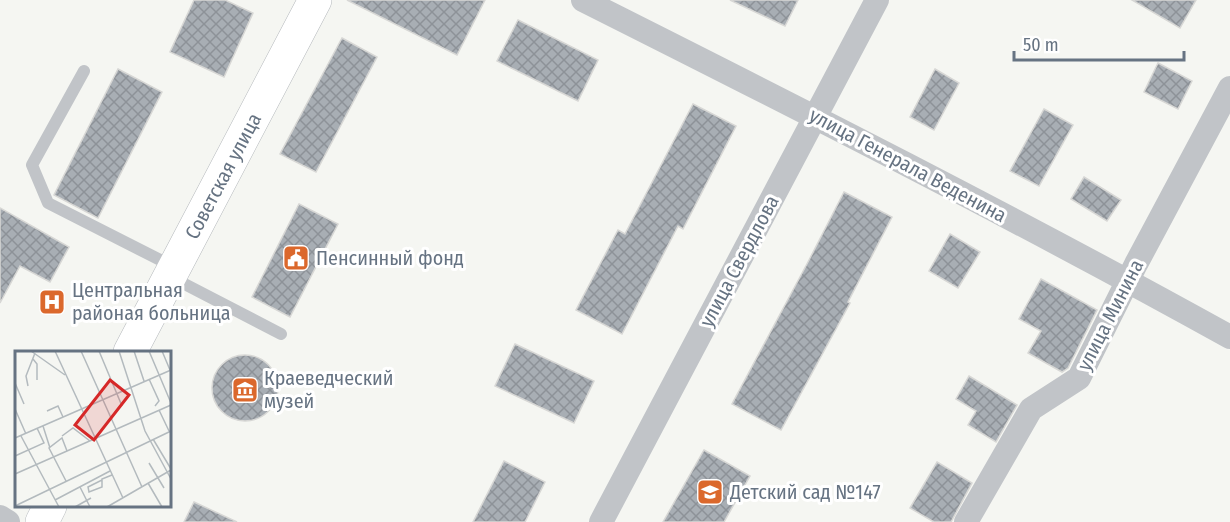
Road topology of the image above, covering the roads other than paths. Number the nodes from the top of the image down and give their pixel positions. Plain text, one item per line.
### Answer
1 (315, 0) edge
2 (583, 0) edge
3 (877, 0) edge
4 (84, 71) dead end
5 (1230, 88) edge
6 (816, 117) junction
7 (172, 272) junction
8 (1128, 280) junction
9 (281, 334) dead end
10 (1230, 336) edge
11 (131, 351) edge
12 (50, 507) edge
13 (0, 517) edge
14 (8, 522) edge
15 (42, 522) edge
16 (601, 522) edge
17 (966, 522) edge

1 - 7 street, Советская улица
2 - 6 street, улица Генерала Веденина
3 - 6 street, улица Свердлова
4 - 7 lane
5 - 8 street, улица Минина
6 - 8 street, улица Генерала Веденина
6 - 16 street, улица Свердлова
7 - 9 lane
7 - 11 street, Советская улица
8 - 10 street, улица Генерала Веденина
8 - 17 street, улица Минина
12 - 15 street
13 - 14 street

